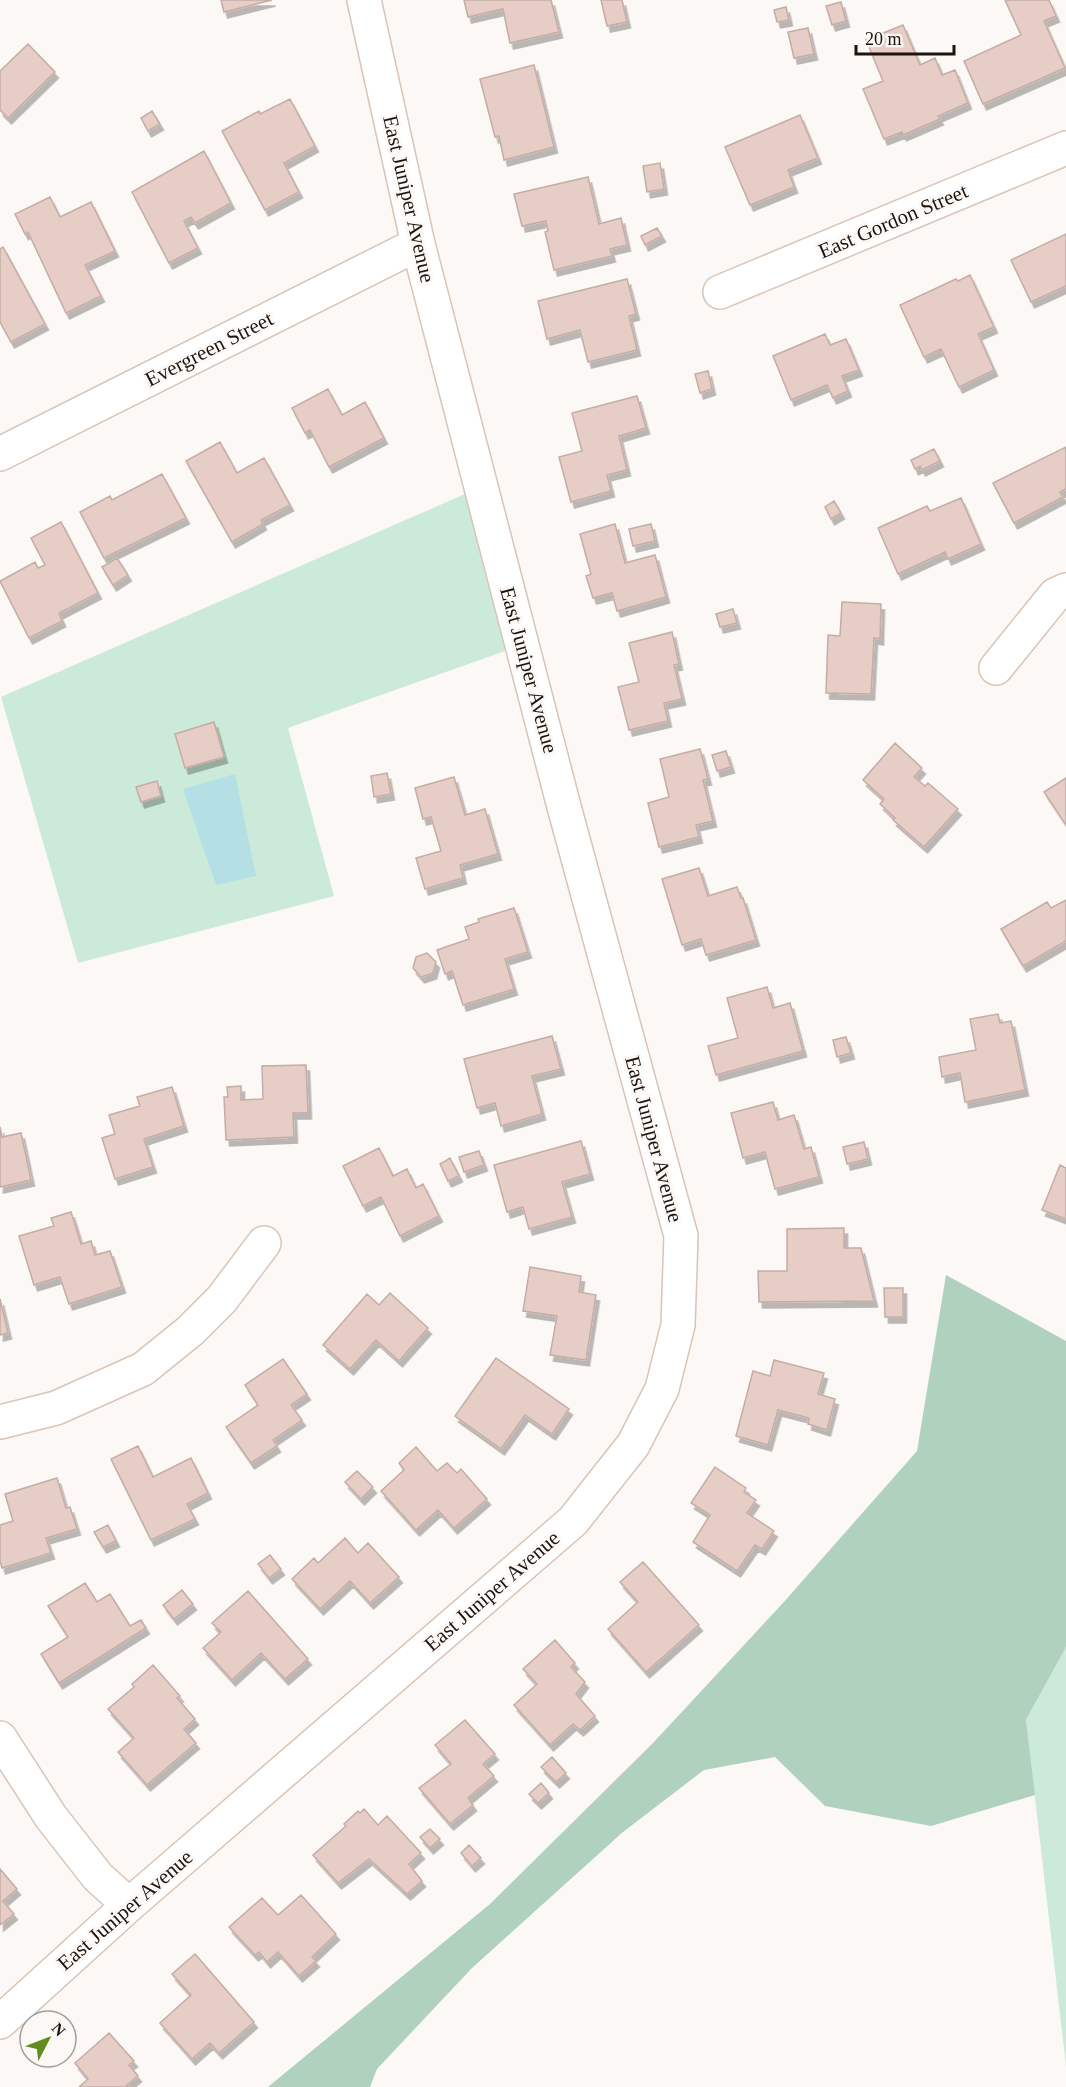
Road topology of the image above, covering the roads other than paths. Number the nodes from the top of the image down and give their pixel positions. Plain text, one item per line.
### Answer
1 (364, 0) edge
2 (1066, 148) edge
3 (418, 243) junction
4 (720, 292) dead end
5 (0, 454) edge
6 (1066, 590) edge
7 (996, 668) dead end
8 (264, 1243) dead end
9 (0, 1422) edge
10 (0, 1738) edge
11 (129, 1905) junction
12 (0, 2022) edge

1 - 3 street, East Juniper Avenue
2 - 4 street, East Gordon Street
3 - 5 street, Evergreen Street
3 - 11 street, East Juniper Avenue
6 - 7 street
8 - 9 street
10 - 11 street
11 - 12 street, East Juniper Avenue

